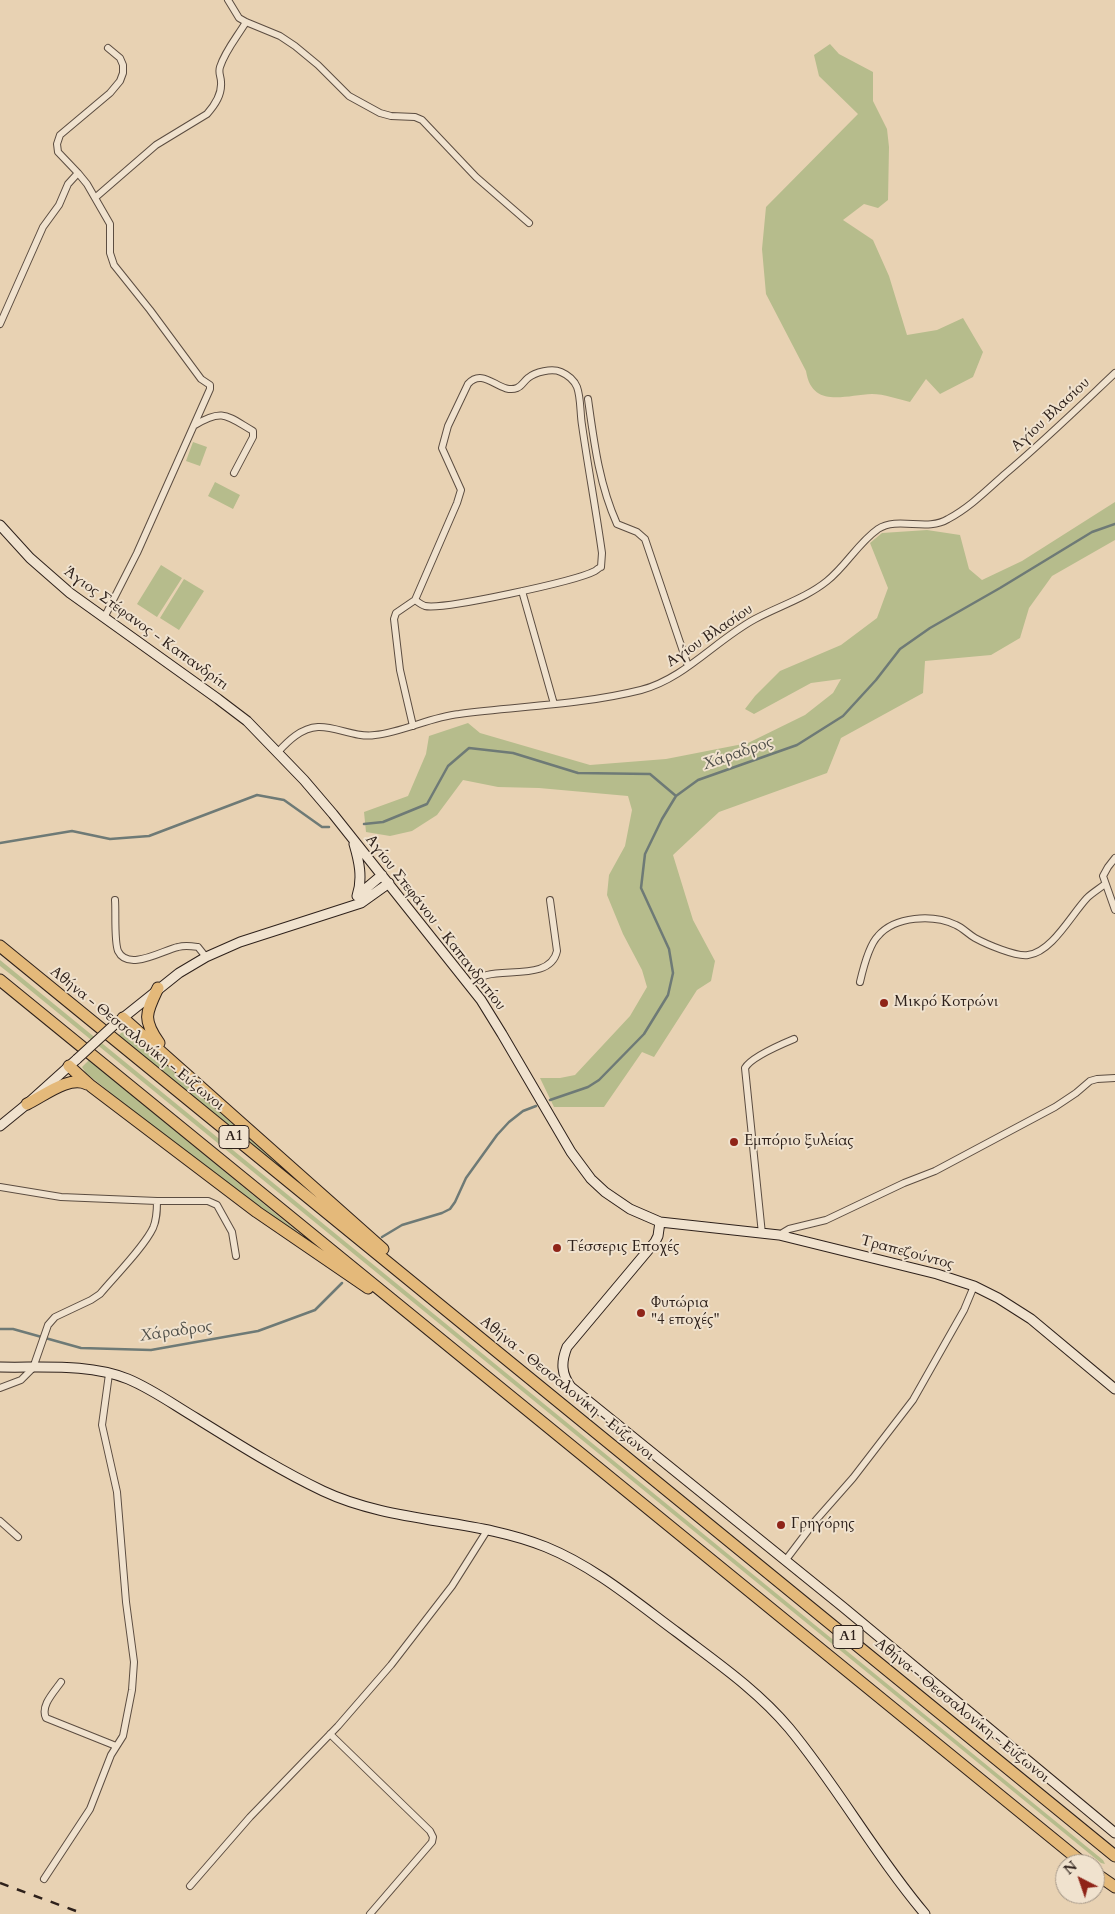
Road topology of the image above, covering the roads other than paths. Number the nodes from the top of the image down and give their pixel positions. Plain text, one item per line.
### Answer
1 (228, 0) edge
2 (246, 22) junction
3 (108, 48) dead end
4 (78, 173) junction
5 (96, 197) junction
6 (529, 223) dead end
7 (0, 324) edge
8 (1115, 373) edge
9 (588, 399) dead end
10 (194, 425) junction
11 (234, 473) dead end
12 (0, 525) edge
13 (522, 591) junction
14 (415, 600) junction
15 (104, 618) junction
16 (688, 666) junction
17 (554, 704) junction
18 (413, 726) junction
19 (278, 752) junction
20 (351, 836) junction
21 (1115, 858) edge
22 (382, 875) junction
23 (388, 883) junction
24 (1105, 884) junction
25 (357, 896) junction
26 (115, 900) dead end
27 (550, 900) dead end
28 (344, 909) junction
29 (1115, 910) edge
30 (0, 946) edge
31 (206, 957) junction
32 (860, 982) dead end
33 (3, 983) edge
34 (469, 984) junction
35 (158, 988) junction
36 (119, 1022) junction
37 (794, 1039) dead end
38 (168, 1057) junction
39 (73, 1062) junction
40 (1115, 1078) edge
41 (91, 1086) junction
42 (27, 1104) junction
43 (0, 1126) edge
44 (0, 1187) edge
45 (157, 1201) junction
46 (660, 1222) junction
47 (762, 1234) junction
48 (779, 1235) junction
49 (236, 1256) dead end
50 (974, 1286) junction
51 (443, 1308) junction
52 (425, 1327) junction
53 (0, 1367) edge
54 (33, 1368) junction
55 (109, 1374) junction
56 (0, 1388) edge
57 (1115, 1389) edge
58 (0, 1521) edge
59 (488, 1529) junction
60 (18, 1536) dead end
61 (785, 1561) junction
62 (61, 1682) dead end
63 (330, 1734) junction
64 (116, 1746) junction
65 (1115, 1833) edge
66 (1072, 1854) edge
67 (1115, 1856) edge
68 (44, 1879) dead end
69 (190, 1886) dead end
70 (370, 1914) edge
71 (925, 1914) edge

1 - 2 street
2 - 5 street
2 - 6 street
3 - 4 street
4 - 5 street
4 - 7 street
5 - 10 street
8 - 16 street, Αγίου Βλασίου
9 - 16 street
10 - 11 street
10 - 15 street
12 - 15 main road, Άγιος Στέφανος - Καπανδρίτι
13 - 14 street
13 - 14 street
13 - 17 street
14 - 18 street
15 - 19 main road, Άγιος Στέφανος - Καπανδρίτι
16 - 17 street, Αγίου Βλασίου
17 - 18 street, Αγίου Βλασίου
18 - 19 street, Αγίου Βλασίου
19 - 20 main road, Αγίου Στεφάνου - Καπανδριτίου
20 - 22 main road, Αγίου Στεφάνου - Καπανδριτίου
20 - 25 main road
21 - 24 street
22 - 23 main road, Αγίου Στεφάνου - Καπανδριτίου
22 - 25 main road
23 - 28 main road
23 - 34 main road, Αγίου Στεφάνου - Καπανδριτίου
24 - 29 street
24 - 32 street
25 - 28 main road
26 - 31 street
27 - 34 street
28 - 31 main road
30 - 51 highway, Αθήνα - Θεσσαλονίκη - Εύζωνοι / Α1
31 - 35 main road
33 - 52 highway, Α1
34 - 46 main road, Αγίου Στεφάνου - Καπανδριτίου
35 - 36 main road
35 - 38 highway
36 - 38 highway
36 - 39 main road, bridge
37 - 47 street
38 - 51 highway
39 - 41 highway
39 - 42 main road
40 - 48 street
41 - 42 highway
41 - 52 highway
42 - 43 main road
44 - 45 street
45 - 49 street
45 - 54 street
46 - 47 main road, Τραπεζούντος
46 - 61 main road
47 - 48 main road, Τραπεζούντος
48 - 50 main road, Τραπεζούντος
50 - 57 main road, Τραπεζούντος
50 - 61 street
51 - 67 highway, Αθήνα - Θεσσαλονίκη - Εύζωνοι / Α1
52 - 66 highway, Α1
53 - 54 main road
54 - 55 main road
54 - 56 street
55 - 59 main road
55 - 64 street
58 - 60 street
59 - 63 street
59 - 71 main road
61 - 65 main road
62 - 64 street
63 - 69 street
63 - 70 street
64 - 68 street

